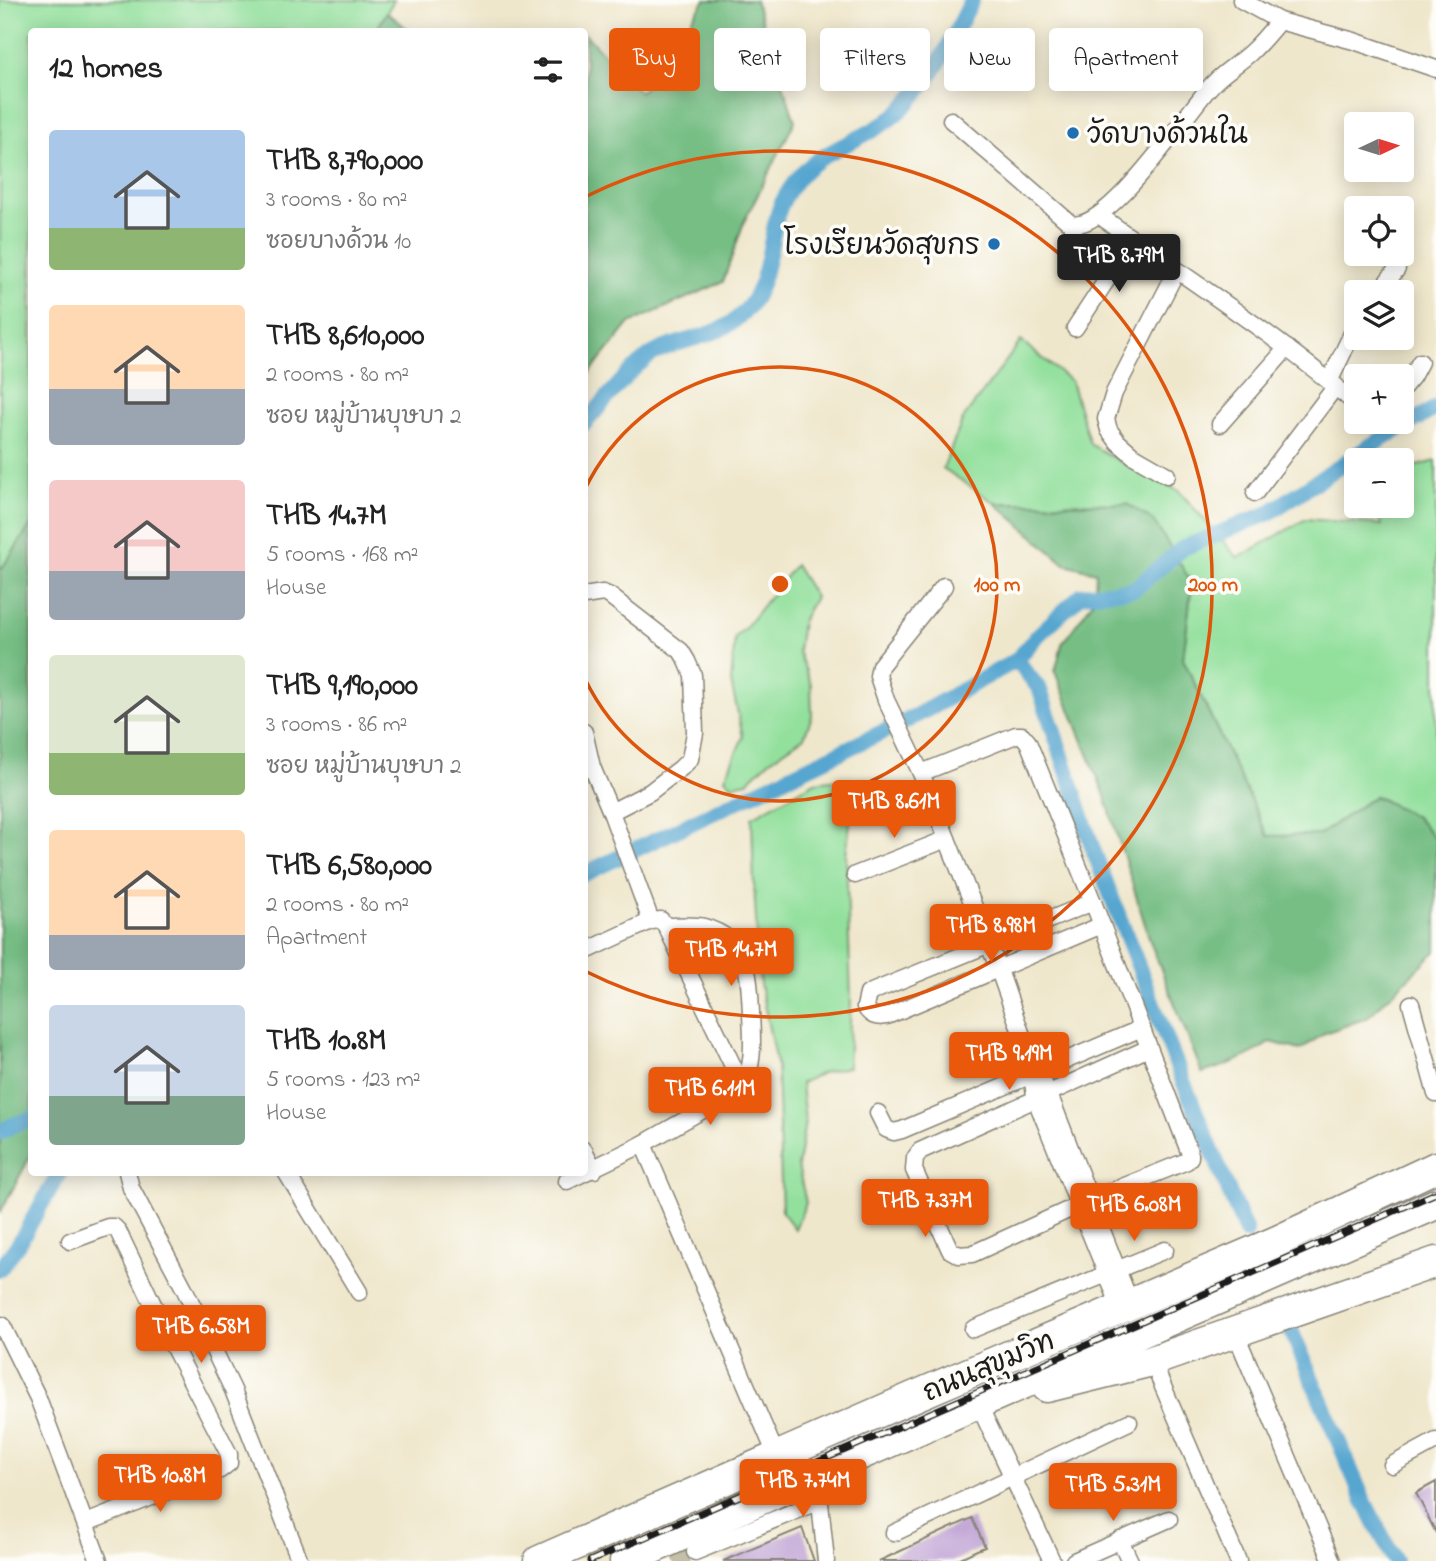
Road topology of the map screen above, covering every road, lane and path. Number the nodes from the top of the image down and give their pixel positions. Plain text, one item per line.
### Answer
1 (1241, 0) edge
2 (1279, 21) junction
3 (1436, 69) edge
4 (951, 120) dead end
5 (1099, 215) junction
6 (1133, 240) junction
7 (1397, 268) dead end
8 (1177, 270) junction
9 (1388, 280) edge
10 (1075, 328) dead end
11 (1287, 348) junction
12 (1346, 350) edge
13 (1420, 362) dead end
14 (1414, 373) edge
15 (1333, 383) junction
16 (1344, 393) edge
17 (1220, 424) dead end
18 (1167, 475) dead end
19 (1255, 493) dead end
20 (944, 586) dead end
21 (588, 595) edge
22 (588, 750) edge
23 (921, 773) junction
24 (611, 812) junction
25 (947, 839) junction
26 (855, 876) dead end
27 (1093, 902) junction
28 (658, 923) junction
29 (1102, 925) junction
30 (988, 945) junction
31 (588, 951) edge
32 (999, 970) junction
33 (1411, 1004) dead end
34 (1142, 1028) junction
35 (1149, 1048) junction
36 (1035, 1074) junction
37 (743, 1087) junction
38 (1436, 1094) edge
39 (1043, 1097) junction
40 (878, 1113) dead end
41 (643, 1144) junction
42 (588, 1158) edge
43 (1436, 1167) edge
44 (594, 1170) junction
45 (588, 1172) edge
46 (128, 1176) edge
47 (288, 1176) edge
48 (579, 1176) edge
49 (567, 1181) dead end
50 (1084, 1202) junction
51 (1436, 1204) edge
52 (71, 1241) dead end
53 (1165, 1250) dead end
54 (1430, 1251) edge
55 (1112, 1272) junction
56 (359, 1292) dead end
57 (1126, 1307) junction
58 (2, 1325) dead end
59 (973, 1329) dead end
60 (1235, 1332) junction
61 (1152, 1361) junction
62 (913, 1396) junction
63 (987, 1399) junction
64 (1129, 1422) dead end
65 (927, 1425) junction
66 (1436, 1441) edge
67 (777, 1457) junction
68 (1392, 1465) dead end
69 (1013, 1478) junction
70 (819, 1487) junction
71 (1168, 1519) dead end
72 (86, 1523) junction
73 (894, 1533) dead end
74 (1121, 1540) junction
75 (695, 1552) tunnel mouth
76 (99, 1561) edge
77 (300, 1561) edge
78 (539, 1561) edge
79 (625, 1561) edge
80 (826, 1561) edge
81 (1052, 1561) edge
82 (1073, 1561) edge
83 (1130, 1561) edge
84 (1238, 1561) edge
85 (1332, 1561) edge

1 - 2 street
2 - 3 street
2 - 5 street
4 - 5 street
5 - 6 street
6 - 8 street
6 - 10 street
7 - 9 street
8 - 11 street
8 - 18 street
11 - 15 street
11 - 17 street
12 - 15 street
13 - 14 street
15 - 16 street
15 - 19 street
20 - 23 street
21 - 24 street
22 - 24 street
23 - 25 street
23 - 27 street
24 - 28 street
25 - 26 street
25 - 30 street
27 - 29 street
27 - 30 street
28 - 31 street
28 - 37 street
28 - 37 street
29 - 32 street
29 - 34 street
30 - 32 street
30 - 32 street
32 - 36 street
33 - 38 street
34 - 35 street
34 - 36 street
35 - 39 street
35 - 50 street
36 - 39 street
36 - 40 street
37 - 41 street
39 - 50 street
39 - 50 street
41 - 44 street
41 - 67 street
42 - 44 street
43 - 57 highway, ถนนสุขุมวิท
44 - 45 street
46 - 77 street
47 - 56 street
48 - 49 street
50 - 55 street
51 - 63 highway, ถนนสุขุมวิท
52 - 72 street
53 - 55 street
54 - 60 highway
54 - 63 highway
55 - 57 street
55 - 59 street
57 - 62 highway, ถนนสุขุมวิท
58 - 72 street
60 - 61 highway
60 - 85 street
61 - 63 highway
61 - 84 street
62 - 65 highway
62 - 67 highway, ถนนสุขุมวิท
63 - 65 highway, ถนนสุขุมวิท
63 - 69 street
64 - 69 street
65 - 70 highway, ถนนสุขุมวิท
66 - 68 street
67 - 78 highway, ถนนสุขุมวิท
69 - 73 street
69 - 81 street
70 - 75 street
70 - 79 highway, ถนนสุขุมวิท
70 - 80 street
71 - 74 street
72 - 76 street
74 - 82 street
74 - 83 street

